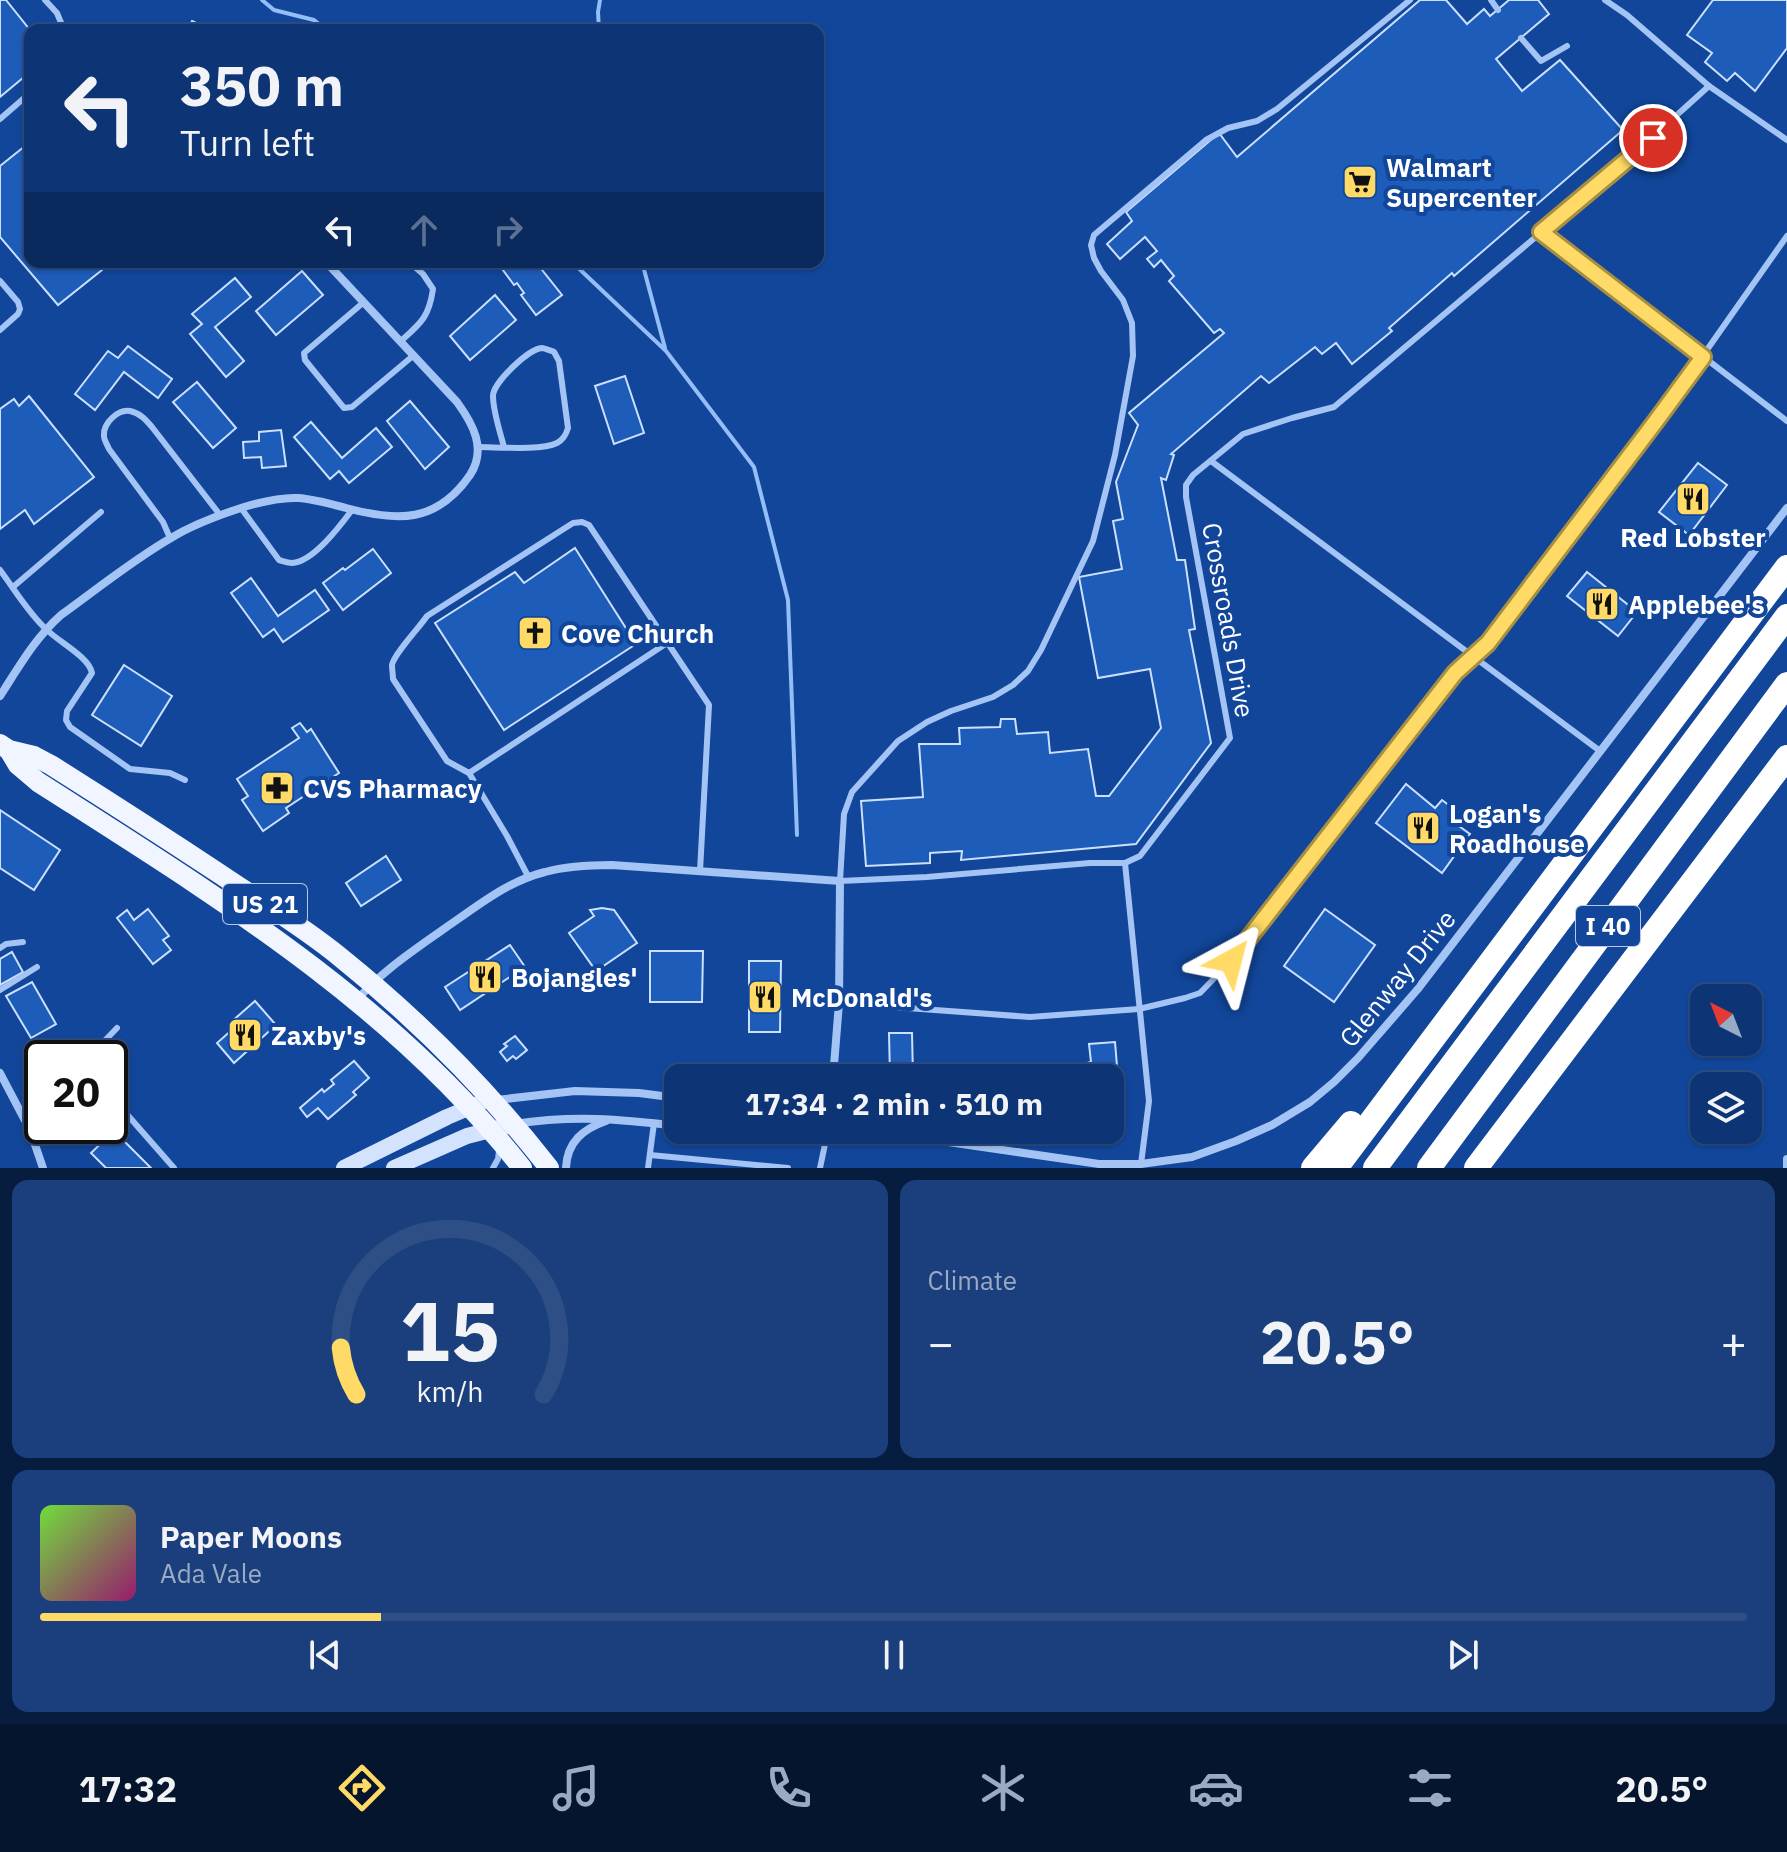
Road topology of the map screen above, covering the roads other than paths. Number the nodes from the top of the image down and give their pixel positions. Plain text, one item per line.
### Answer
1 (45, 0) edge
2 (1410, 0) edge
3 (1491, 0) edge
4 (1605, 0) edge
5 (1498, 10) dead end
6 (62, 24) edge
7 (1521, 38) dead end
8 (1567, 46) dead end
9 (1709, 86) junction
10 (24, 98) edge
11 (0, 119) edge
12 (1787, 140) edge
13 (1541, 232) junction
14 (1787, 236) edge
15 (332, 268) edge
16 (416, 268) edge
17 (0, 281) edge
18 (364, 302) junction
19 (0, 330) edge
20 (401, 341) junction
21 (414, 355) junction
22 (1703, 357) junction
23 (1787, 421) edge
24 (478, 447) junction
25 (504, 447) junction
26 (1211, 461) junction
27 (241, 508) junction
28 (1787, 508) edge
29 (352, 510) junction
30 (101, 512) dead end
31 (220, 515) junction
32 (170, 538) junction
33 (1787, 567) edge
34 (0, 570) edge
35 (3, 580) edge
36 (13, 587) junction
37 (1787, 616) edge
38 (45, 629) junction
39 (667, 643) junction
40 (1474, 657) junction
41 (1787, 684) edge
42 (0, 696) edge
43 (4, 747) edge
44 (1600, 751) junction
45 (1786, 759) edge
46 (469, 773) junction
47 (185, 780) dead end
48 (1125, 863) junction
49 (700, 871) junction
50 (529, 878) junction
51 (840, 881) junction
52 (23, 942) dead end
53 (0, 948) edge
54 (37, 967) dead end
55 (1486, 967) junction
56 (372, 984) junction
57 (0, 990) edge
58 (356, 1001) junction
59 (839, 1003) junction
60 (1139, 1009) junction
61 (117, 1028) dead end
62 (105, 1040) edge
63 (834, 1064) edge
64 (0, 1073) edge
65 (1537, 1088) junction
66 (664, 1096) edge
67 (492, 1100) junction
68 (468, 1107) junction
69 (128, 1116) edge
70 (614, 1119) junction
71 (654, 1123) junction
72 (514, 1124) junction
73 (664, 1124) edge
74 (490, 1131) junction
75 (825, 1144) edge
76 (962, 1144) edge
77 (650, 1155) junction
78 (672, 1157) junction
79 (1787, 1159) edge
80 (1141, 1164) junction
81 (770, 1167) edge
82 (43, 1168) edge
83 (174, 1168) edge
84 (344, 1168) edge
85 (394, 1168) edge
86 (493, 1168) edge
87 (522, 1168) edge
88 (549, 1168) edge
89 (566, 1168) edge
90 (648, 1168) edge
91 (671, 1168) edge
92 (780, 1168) edge
93 (788, 1168) edge
94 (820, 1168) edge
95 (1313, 1168) edge
96 (1336, 1168) edge
97 (1375, 1168) edge
98 (1429, 1168) edge
99 (1476, 1168) edge
100 (1487, 1168) edge
101 (1787, 1168) edge

1 - 6 lane
2 - 51 lane
3 - 5 lane
4 - 9 lane
7 - 8 lane
9 - 12 lane
9 - 13 lane, Crossroads Drive
10 - 11 lane
13 - 22 lane
13 - 26 lane, Crossroads Drive
14 - 22 lane
15 - 18 street
16 - 20 lane
17 - 19 lane
18 - 20 street
18 - 21 lane
20 - 21 street
21 - 24 street
22 - 23 lane
22 - 40 lane
24 - 25 lane
24 - 29 street
25 - 25 lane
26 - 40 lane
26 - 48 lane, Crossroads Drive
27 - 29 street
27 - 29 lane
27 - 31 street
28 - 44 street, Glenway Drive
30 - 36 lane
31 - 32 street
31 - 32 lane
32 - 38 street
33 - 55 highway
34 - 35 lane
35 - 36 lane
36 - 38 lane
37 - 97 highway, I 40
38 - 42 street
38 - 47 lane
39 - 46 lane
39 - 46 lane
39 - 49 lane
40 - 44 lane
40 - 60 lane
41 - 98 highway, I 40
43 - 56 main road, US 21
43 - 58 main road, US 21
44 - 80 street, Glenway Drive
45 - 65 highway
46 - 50 lane
48 - 51 lane
48 - 60 lane
49 - 50 street
49 - 51 street
50 - 56 street
51 - 59 street
52 - 53 lane
54 - 57 lane
55 - 95 highway
55 - 96 highway
56 - 58 street
56 - 67 main road, US 21
58 - 68 main road, US 21
59 - 60 lane
59 - 63 street
60 - 80 lane
61 - 62 lane
64 - 82 street
65 - 99 highway
65 - 100 highway
66 - 67 street
67 - 68 street
67 - 72 main road, US 21
68 - 74 main road, US 21
68 - 84 street
69 - 83 lane
70 - 71 street
70 - 72 street
70 - 89 street
71 - 73 street
71 - 77 lane
72 - 74 street
72 - 88 main road, US 21
74 - 85 street
74 - 86 lane
74 - 87 main road, US 21
75 - 94 lane
76 - 80 street, Glenway Drive
77 - 78 lane
77 - 90 lane
78 - 81 lane
78 - 91 lane
79 - 101 street
81 - 92 lane
92 - 93 lane

